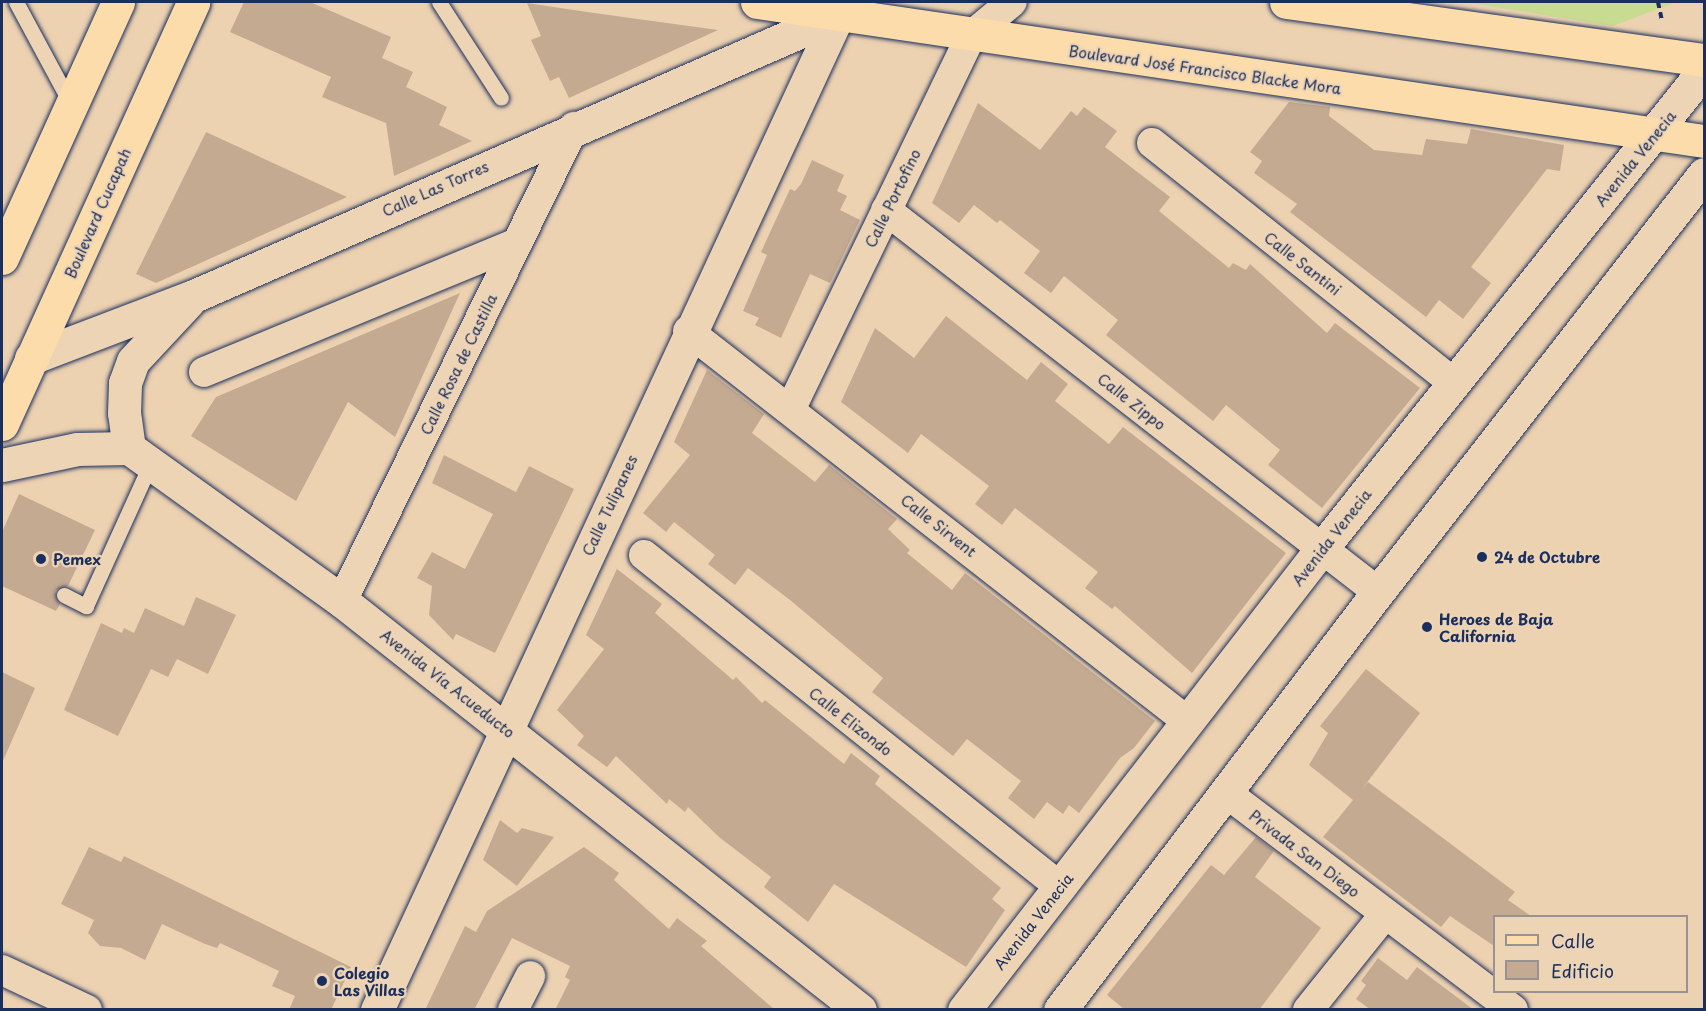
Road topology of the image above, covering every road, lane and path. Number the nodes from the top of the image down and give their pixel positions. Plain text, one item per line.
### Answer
1 (16, 2) edge
2 (118, 2) edge
3 (193, 2) edge
4 (439, 2) edge
5 (757, 2) edge
6 (1011, 2) edge
7 (1286, 2) edge
8 (841, 8) edge
9 (971, 36) junction
10 (1704, 60) edge
11 (1704, 70) edge
12 (501, 98) dead end
13 (71, 104) junction
14 (574, 127) junction
15 (1655, 134) junction
16 (1704, 141) edge
17 (1152, 143) dead end
18 (1704, 174) edge
19 (886, 210) junction
20 (517, 243) junction
21 (2, 258) edge
22 (196, 295) junction
23 (688, 331) junction
24 (31, 358) junction
25 (204, 372) dead end
26 (1454, 382) junction
27 (791, 408) junction
28 (2, 424) edge
29 (140, 455) junction
30 (2, 465) edge
31 (1322, 548) junction
32 (644, 555) dead end
33 (1378, 592) junction
34 (64, 595) dead end
35 (342, 601) junction
36 (1187, 721) junction
37 (507, 729) junction
38 (1225, 792) junction
39 (1059, 886) junction
40 (1385, 914) junction
41 (2, 970) edge
42 (530, 976) dead end
43 (87, 1010) edge
44 (376, 1010) edge
45 (513, 1010) edge
46 (860, 1010) edge
47 (964, 1010) edge
48 (1060, 1010) edge
49 (1308, 1010) edge
50 (1513, 1010) edge

1 - 13 lane
2 - 13 main road
3 - 24 main road, Boulevard Cucapah
4 - 12 lane
5 - 8 main road, Boulevard José Francisco Blacke Mora
6 - 9 street, Calle Portofino
7 - 10 main road
8 - 9 main road, Boulevard José Francisco Blacke Mora
8 - 14 street, Calle Las Torres
8 - 23 street, Calle Tulipanes
9 - 15 main road, Boulevard José Francisco Blacke Mora
9 - 19 street, Calle Portofino
11 - 15 street, Avenida Venecia
13 - 21 main road
14 - 20 street, Calle Rosa de Castilla
14 - 22 street, Calle Las Torres
15 - 16 main road, Boulevard José Francisco Blacke Mora
15 - 26 street, Avenida Venecia
17 - 26 street, Calle Santini
18 - 33 street
19 - 27 street, Calle Portofino
19 - 31 street, Calle Zippo
20 - 25 street
20 - 35 street, Calle Rosa de Castilla
22 - 24 street, Calle Las Torres
22 - 29 street
23 - 27 street, Calle Sirvent
23 - 37 street, Calle Tulipanes
24 - 28 main road, Boulevard Cucapah
26 - 31 street, Avenida Venecia
27 - 36 street, Calle Sirvent
29 - 30 street
29 - 34 lane
29 - 35 street, Avenida Vía Acueducto
31 - 33 street, Calle Zippo
31 - 36 street, Avenida Venecia
32 - 39 street, Calle Elizondo
33 - 38 street
35 - 37 street, Avenida Vía Acueducto
36 - 39 street, Avenida Venecia
37 - 44 street, Calle Tulipanes
37 - 46 street, Avenida Vía Acueducto
38 - 40 street, Privada San Diego
38 - 48 street
39 - 47 street, Avenida Venecia
40 - 49 street
40 - 50 street, Privada San Diego
41 - 43 street
42 - 45 street

